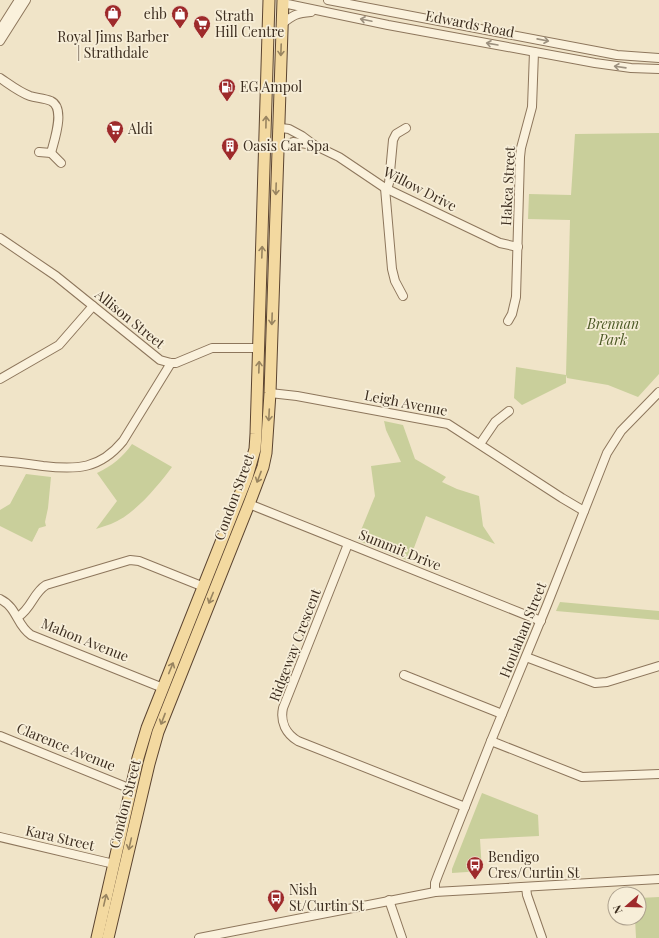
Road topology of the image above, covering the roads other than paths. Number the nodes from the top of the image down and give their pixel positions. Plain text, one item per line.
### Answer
1 (19, 0) edge
2 (26, 0) edge
3 (269, 0) edge
4 (328, 0) edge
5 (281, 1) edge
6 (320, 11) junction
7 (282, 24) junction
8 (0, 30) edge
9 (0, 41) edge
10 (534, 52) junction
11 (659, 58) edge
12 (659, 69) edge
13 (0, 78) edge
14 (406, 128) dead end
15 (278, 130) junction
16 (314, 145) junction
17 (278, 150) junction
18 (39, 152) dead end
19 (51, 154) junction
20 (61, 163) dead end
21 (265, 166) junction
22 (386, 188) junction
23 (0, 238) edge
24 (518, 247) junction
25 (403, 296) dead end
26 (93, 306) junction
27 (508, 321) dead end
28 (259, 348) junction
29 (271, 348) junction
30 (171, 363) junction
31 (0, 379) edge
32 (659, 392) edge
33 (270, 393) junction
34 (509, 411) dead end
35 (480, 444) junction
36 (0, 460) edge
37 (249, 504) junction
38 (584, 511) junction
39 (348, 544) junction
40 (204, 586) junction
41 (0, 599) edge
42 (18, 617) junction
43 (541, 621) junction
44 (526, 658) junction
45 (659, 666) edge
46 (404, 675) dead end
47 (163, 688) junction
48 (174, 692) junction
49 (502, 714) junction
50 (0, 736) edge
51 (490, 741) junction
52 (659, 774) edge
53 (131, 789) junction
54 (143, 792) junction
55 (465, 807) junction
56 (0, 837) edge
57 (114, 864) junction
58 (659, 879) edge
59 (526, 887) junction
60 (435, 892) junction
61 (389, 900) junction
62 (241, 930) junction
63 (97, 938) edge
64 (108, 938) edge
65 (199, 938) edge
66 (244, 938) edge
67 (402, 938) edge
68 (542, 938) edge

1 - 8 street
2 - 9 street
21 -> 3 main road, Condon Street
4 -> 11 street, Edwards Road
5 - 6 street, Edwards Road
5 - 7 main road, Condon Street
6 - 7 street
10 -> 6 street, Edwards Road
7 -> 15 main road, Condon Street
12 -> 10 street, Edwards Road
10 - 24 street, Hakea Street
13 - 19 street
14 - 22 street
15 - 16 street, Willow Drive
15 - 17 main road, Condon Street
15 - 21 main road
16 - 17 street, Willow Drive
16 - 22 street, Willow Drive
17 -> 29 main road, Condon Street
18 - 19 street
19 - 20 street
28 -> 21 main road, Condon Street
22 - 24 street, Willow Drive
22 - 25 street
23 - 26 street, Allison Street
24 - 27 street, Hakea Street
26 - 30 street, Allison Street
26 - 31 street
28 - 29 main road
28 - 30 street, Allison Street
40 -> 28 main road, Condon Street
29 - 33 main road, Condon Street
30 - 36 street
32 - 38 street, Houlahan Street
33 - 35 street, Leigh Avenue
33 -> 37 main road, Condon Street
34 - 35 street
35 - 38 street, Leigh Avenue
37 - 39 street, Summit Drive
37 -> 48 main road, Condon Street
38 - 43 street, Houlahan Street
39 - 43 street, Summit Drive
39 - 55 street, Ridgeway Crescent
40 - 42 street
47 -> 40 main road, Condon Street
41 - 42 street, Mahon Avenue
42 - 47 street, Mahon Avenue
43 - 44 street, Houlahan Street
44 - 45 street
44 - 49 street, Houlahan Street
46 - 49 street
47 - 48 main road, Mahon Avenue
47 - 53 main road, Condon Street
48 -> 54 main road, Condon Street
49 - 51 street, Houlahan Street
50 - 53 street, Clarence Avenue
51 - 52 street
51 - 55 street, Houlahan Street
53 - 54 main road, Clarence Avenue
53 - 57 main road, Condon Street
54 -> 64 main road, Condon Street
55 - 60 street, Houlahan Street
56 - 57 street, Kara Street
63 -> 57 main road, Condon Street
58 - 59 street
59 - 60 street
59 - 68 street
60 - 61 street
61 - 62 street
61 - 67 street
62 - 65 street
62 - 66 street

